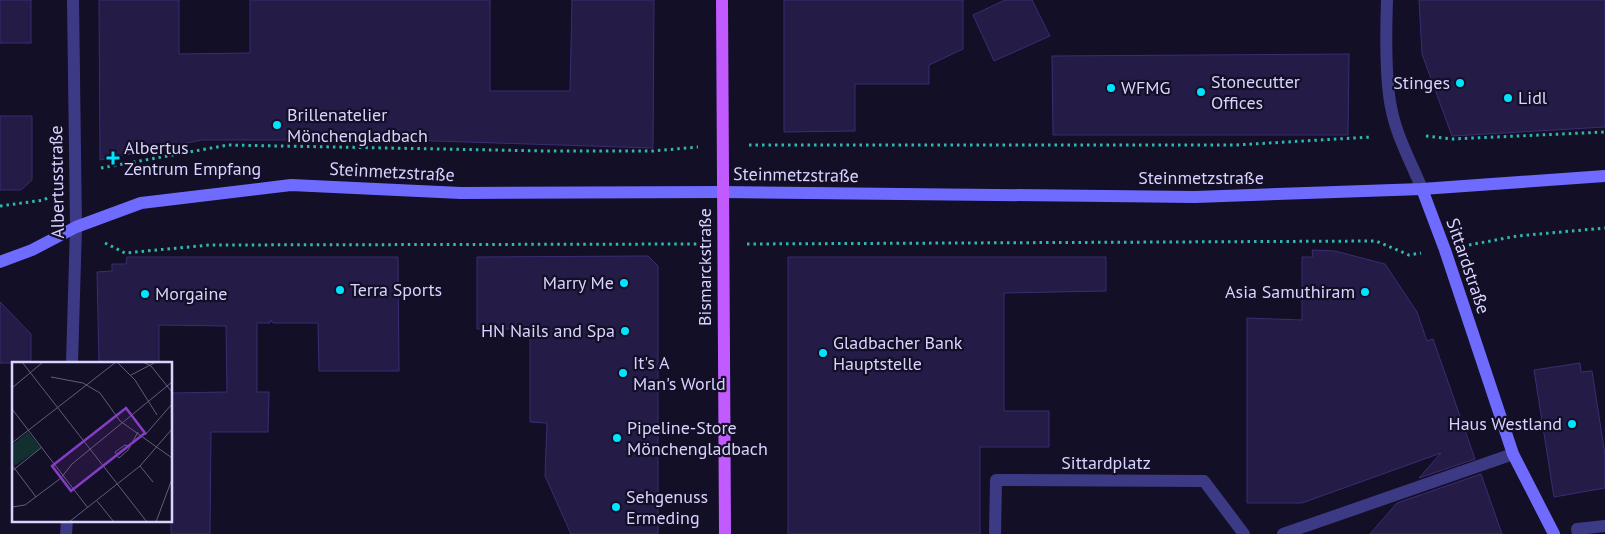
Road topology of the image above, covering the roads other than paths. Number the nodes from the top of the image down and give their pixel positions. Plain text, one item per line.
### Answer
1 (72, 0) edge
2 (722, 0) edge
3 (1388, 0) edge
4 (1605, 176) edge
5 (1422, 189) junction
6 (722, 192) junction
7 (76, 228) junction
8 (0, 262) edge
9 (72, 362) edge
10 (1513, 454) junction
11 (1605, 526) edge
12 (725, 534) edge
13 (995, 534) edge
14 (1244, 534) edge
15 (1283, 534) edge
16 (1554, 534) edge
17 (1578, 534) edge

1 - 7 street, Albertusstraße
2 - 6 main road, Bismarckstraße
3 - 5 street, Sittardstraße
4 - 5 main road, Steinmetzstraße
5 - 6 main road, Steinmetzstraße
5 - 10 main road, Sittardstraße
6 - 7 main road, Steinmetzstraße
6 - 12 main road, Bismarckstraße
7 - 8 main road, Steinmetzstraße
7 - 9 street, Albertusstraße
10 - 15 street
10 - 16 main road, Sittardstraße
11 - 17 street
13 - 14 street, Sittardplatz

